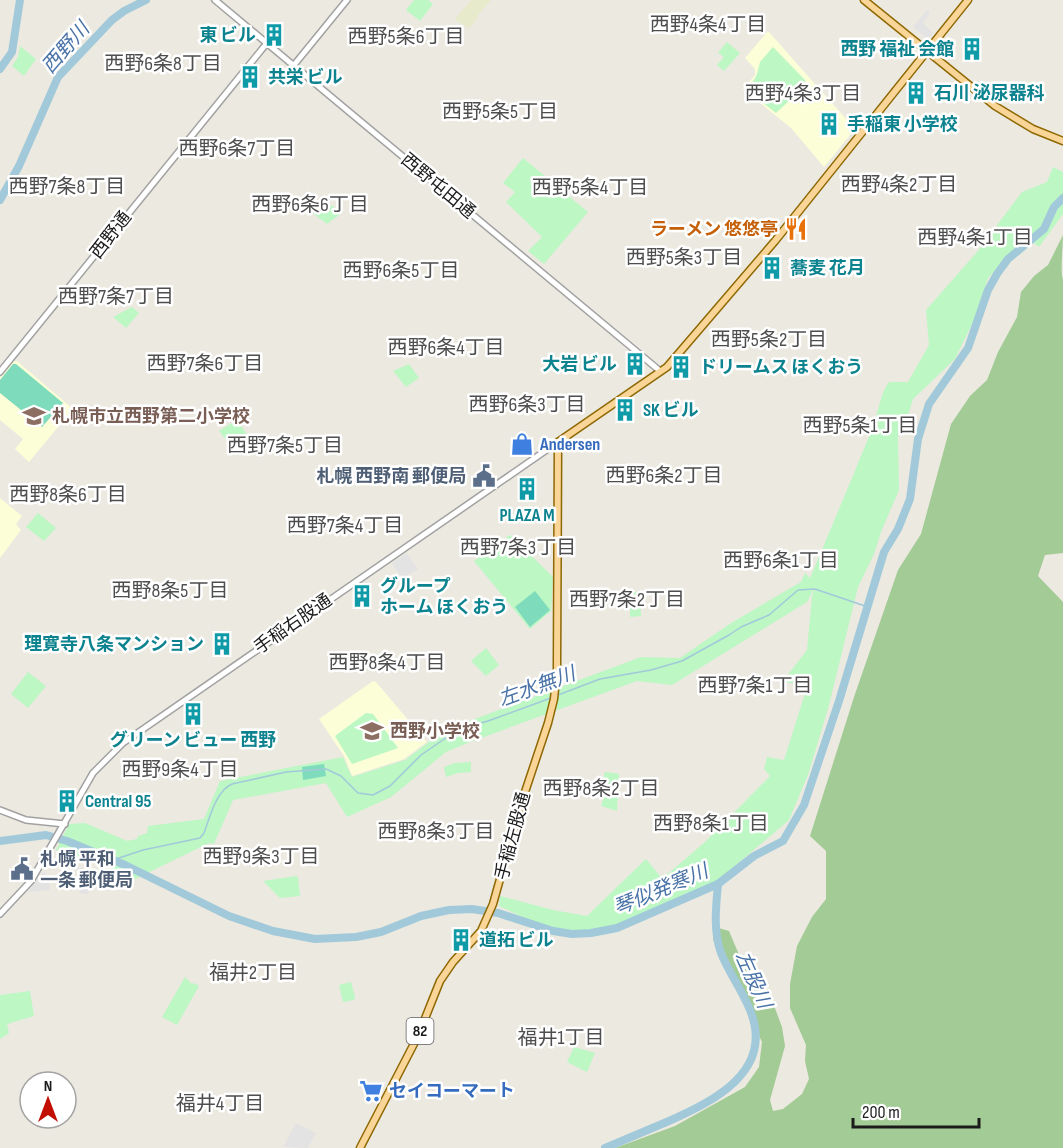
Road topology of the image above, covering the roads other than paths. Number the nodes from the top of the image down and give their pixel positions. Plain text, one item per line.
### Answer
1 (215, 0) edge
2 (347, 0) edge
3 (864, 0) edge
4 (968, 0) edge
5 (267, 43) junction
6 (927, 51) junction
7 (294, 66) junction
8 (1063, 141) edge
9 (660, 371) junction
10 (0, 372) edge
11 (558, 442) junction
12 (0, 810) edge
13 (64, 824) junction
14 (0, 914) edge
15 (360, 1148) edge

1 - 5 street, 西野屯田通
2 - 7 street
3 - 6 main road
4 - 6 main road
5 - 7 street, 西野屯田通
5 - 10 street, 西野通
6 - 8 main road
6 - 9 main road
7 - 9 street, 西野屯田通
9 - 11 main road
11 - 13 street, 手稲右股通
11 - 15 main road, 手稲左股通 / 82
12 - 13 street
13 - 14 street, 手稲右股通

